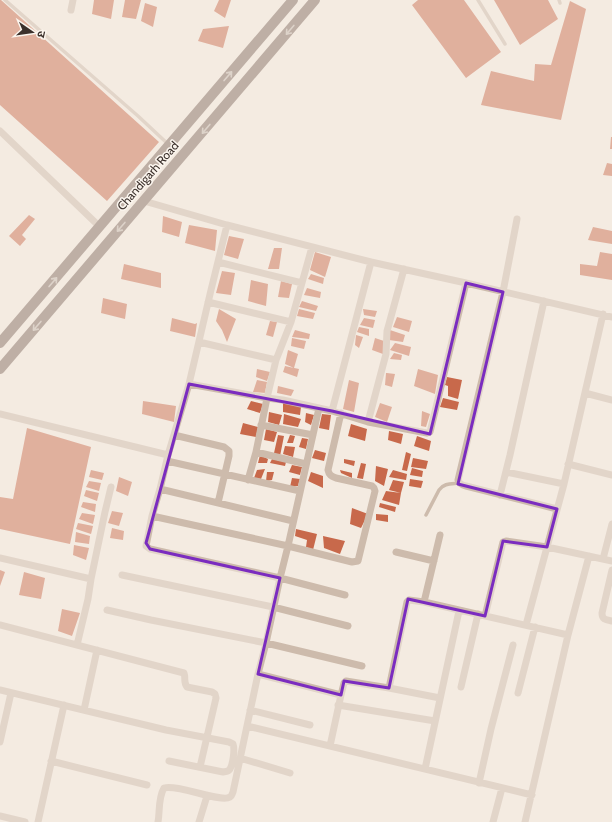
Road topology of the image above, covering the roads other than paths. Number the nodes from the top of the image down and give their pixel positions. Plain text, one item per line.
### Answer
1 (5, 0) edge
2 (73, 0) edge
3 (293, 0) edge
4 (315, 0) edge
5 (478, 0) edge
6 (71, 10) dead end
7 (505, 44) dead end
8 (0, 131) edge
9 (169, 145) junction
10 (144, 202) junction
11 (517, 219) dead end
12 (227, 225) junction
13 (100, 227) junction
14 (312, 247) junction
15 (218, 262) junction
16 (371, 262) junction
17 (404, 269) junction
18 (466, 282) junction
19 (302, 283) junction
20 (503, 292) junction
21 (208, 302) junction
22 (544, 302) junction
23 (603, 314) junction
24 (612, 316) edge
25 (291, 322) junction
26 (199, 342) junction
27 (0, 343) edge
28 (276, 360) junction
29 (0, 369) edge
30 (189, 384) junction
31 (585, 393) junction
32 (266, 398) junction
33 (612, 400) edge
34 (319, 408) junction
35 (332, 411) junction
36 (340, 413) junction
37 (0, 414) edge
38 (368, 422) junction
39 (261, 425) junction
40 (174, 435) junction
41 (313, 435) junction
42 (256, 452) junction
43 (168, 458) junction
44 (306, 464) junction
45 (568, 464) junction
46 (506, 472) junction
47 (225, 474) junction
48 (612, 475) edge
49 (248, 480) junction
50 (459, 483) junction
51 (564, 484) junction
52 (111, 487) dead end
53 (160, 489) junction
54 (300, 491) junction
55 (500, 495) junction
56 (218, 503) junction
57 (557, 509) junction
58 (426, 515) dead end
59 (152, 516) junction
60 (293, 521) junction
61 (612, 524) edge
62 (440, 534) dead end
63 (288, 546) junction
64 (547, 547) junction
65 (396, 552) dead end
66 (589, 556) junction
67 (0, 558) edge
68 (603, 559) junction
69 (434, 561) junction
70 (612, 561) edge
71 (612, 570) edge
72 (122, 575) dead end
73 (280, 578) junction
74 (92, 579) junction
75 (345, 595) dead end
76 (424, 602) junction
77 (273, 607) junction
78 (107, 610) dead end
79 (460, 611) junction
80 (481, 615) junction
81 (612, 621) edge
82 (0, 625) edge
83 (526, 625) junction
84 (348, 626) dead end
85 (535, 627) junction
86 (568, 635) junction
87 (266, 643) junction
88 (512, 644) dead end
89 (77, 645) junction
90 (97, 650) junction
91 (362, 666) dead end
92 (258, 674) junction
93 (461, 687) dead end
94 (389, 688) junction
95 (0, 690) edge
96 (11, 693) junction
97 (518, 693) dead end
98 (341, 695) junction
99 (440, 698) junction
100 (338, 705) junction
101 (64, 706) junction
102 (84, 710) junction
103 (250, 710) junction
104 (435, 721) junction
105 (310, 725) dead end
106 (247, 726) junction
107 (207, 738) junction
108 (0, 742) edge
109 (330, 746) junction
110 (240, 758) junction
111 (51, 761) junction
112 (169, 761) dead end
113 (200, 768) junction
114 (425, 769) junction
115 (290, 773) dead end
116 (479, 783) junction
117 (147, 785) dead end
118 (502, 788) junction
119 (532, 794) junction
120 (207, 796) junction
121 (0, 816) edge
122 (25, 822) edge
123 (38, 822) edge
124 (158, 822) edge
125 (199, 822) edge
126 (493, 822) edge
127 (525, 822) edge

1 - 9 lane
2 - 6 street
9 -> 3 main road, Chandigarh Road
4 -> 10 main road, Chandigarh Road
5 - 7 lane
8 - 13 street
9 - 13 main road, Chandigarh Road
10 - 12 street
10 -> 29 main road, Chandigarh Road
11 - 20 street
12 - 14 street
12 - 15 street
27 -> 13 main road, Chandigarh Road
14 - 16 street
14 - 19 street
15 - 19 street
15 - 21 street
16 - 17 street
16 - 35 street
17 - 18 street
17 - 38 street
18 - 20 street
18 - 38 street
19 - 25 street
20 - 22 street
20 - 50 street
21 - 25 street
21 - 26 street
22 - 23 street
22 - 46 street
23 - 24 street
23 - 31 street
25 - 28 street
26 - 28 street
26 - 30 street
28 - 32 street
30 - 32 street
30 - 40 street
31 - 33 street
31 - 45 street
32 - 34 street
32 - 39 street
34 - 35 street
34 - 41 street
35 - 36 street
36 - 38 street
36 - 63 street
37 - 43 street
39 - 41 street
39 - 42 street
40 - 43 street
40 - 47 street
41 - 44 street
42 - 44 street
42 - 49 street
43 - 47 street
43 - 53 street
44 - 54 street
45 - 48 street
45 - 51 street
46 - 51 street
46 - 55 street
47 - 49 street
47 - 56 street
49 - 54 street
50 - 55 street
50 - 58 lane
51 - 57 street
52 - 74 street
53 - 56 street
53 - 59 street
54 - 60 street
55 - 57 street
56 - 60 street
57 - 64 street
59 - 63 street
59 - 73 street
60 - 63 street
61 - 68 street
62 - 69 street
63 - 73 street
64 - 66 street
64 - 80 street
64 - 83 street
65 - 69 street
66 - 68 street
66 - 86 street
67 - 74 street
68 - 70 street
69 - 76 street
71 - 81 street
72 - 77 street
73 - 75 street
73 - 77 street
74 - 89 street
76 - 79 street
76 - 94 street
77 - 84 street
77 - 87 street
78 - 87 street
79 - 80 street
79 - 99 street
80 - 83 street
80 - 93 street
82 - 89 street
83 - 85 street
85 - 86 street
85 - 97 street
86 - 119 street
87 - 91 street
87 - 92 street
88 - 116 street
89 - 90 street
90 - 102 street
90 - 107 street
92 - 98 street
92 - 103 street
94 - 98 street
94 - 99 street
95 - 96 street
96 - 101 street
96 - 108 street
98 - 100 street
99 - 104 street
100 - 104 street
100 - 109 street
101 - 102 street
101 - 111 street
102 - 107 street
103 - 105 street
103 - 106 street
104 - 114 street
106 - 109 street
106 - 110 street
107 - 113 street
107 - 113 street
109 - 114 street
110 - 115 street
110 - 120 street
111 - 117 street
111 - 123 street
112 - 113 street
114 - 116 street
116 - 118 street
118 - 119 street
118 - 126 street
119 - 127 street
120 - 124 street
120 - 125 street
121 - 122 street

